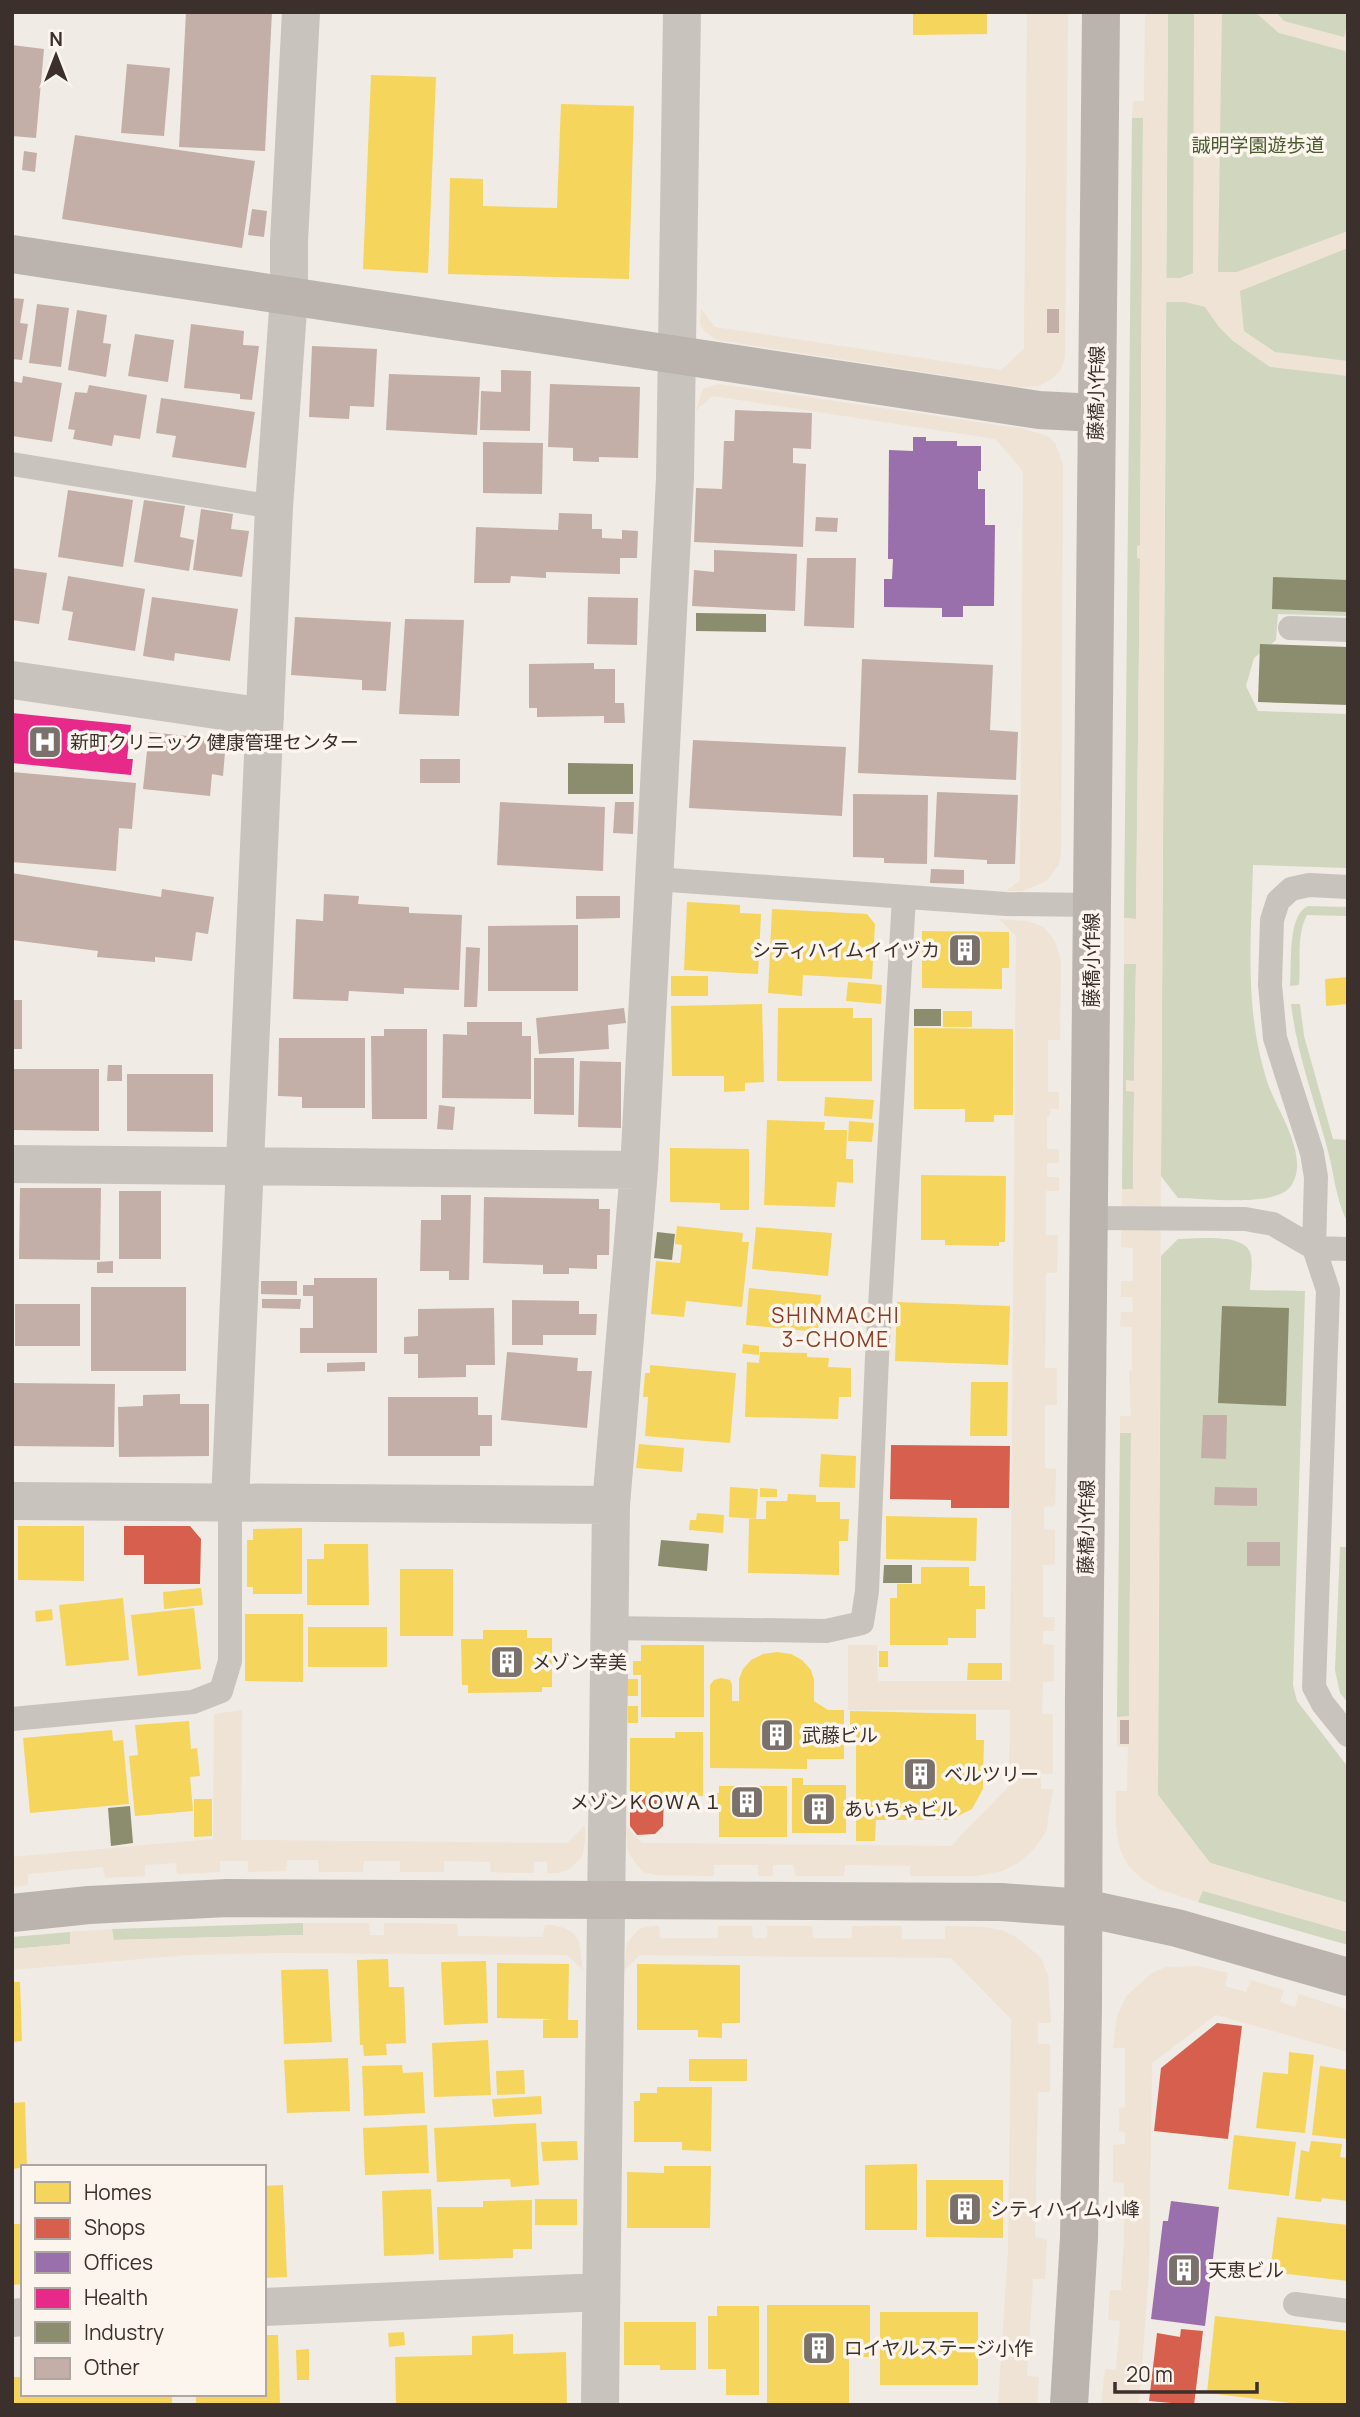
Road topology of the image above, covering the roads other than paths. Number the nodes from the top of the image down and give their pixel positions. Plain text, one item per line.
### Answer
1 (301, 12) edge
2 (682, 12) edge
3 (1101, 12) edge
4 (12, 254) edge
5 (289, 296) junction
6 (677, 356) junction
7 (1096, 413) junction
8 (12, 464) edge
9 (274, 508) junction
10 (1290, 628) dead end
11 (1348, 630) edge
12 (12, 680) edge
13 (265, 717) junction
14 (655, 879) junction
15 (1348, 887) edge
16 (904, 898) junction
17 (1092, 905) junction
18 (12, 1164) edge
19 (245, 1165) junction
20 (639, 1170) junction
21 (1089, 1218) junction
22 (1314, 1248) junction
23 (1348, 1249) edge
24 (12, 1501) edge
25 (230, 1502) junction
26 (611, 1504) junction
27 (608, 1628) junction
28 (12, 1719) edge
29 (1348, 1735) edge
30 (604, 1899) junction
31 (1084, 1908) junction
32 (12, 1913) edge
33 (1348, 1977) edge
34 (601, 2292) junction
35 (1295, 2304) dead end
36 (266, 2306) edge
37 (1348, 2311) edge
38 (600, 2405) edge
39 (1069, 2405) edge

1 - 5 street
2 - 6 street
3 - 7 street, 藤橋小作線
4 - 5 street
5 - 6 street
5 - 9 street
6 - 7 street
6 - 14 street
7 - 17 street, 藤橋小作線
8 - 9 lane
9 - 13 street
10 - 11 lane
12 - 13 street
13 - 19 street
14 - 16 lane
14 - 20 street
15 - 22 lane
16 - 17 lane
16 - 27 lane
17 - 21 street, 藤橋小作線
18 - 19 street
19 - 20 street
19 - 25 street
20 - 26 street
21 - 22 lane
21 - 31 street, 藤橋小作線
22 - 23 lane
22 - 29 lane
24 - 25 street
25 - 26 street
25 - 28 lane
26 - 27 street
27 - 30 street
30 - 31 street
30 - 32 street
30 - 34 street
31 - 33 street
31 - 39 street, 藤橋小作線
34 - 36 street
34 - 38 street
35 - 37 lane

